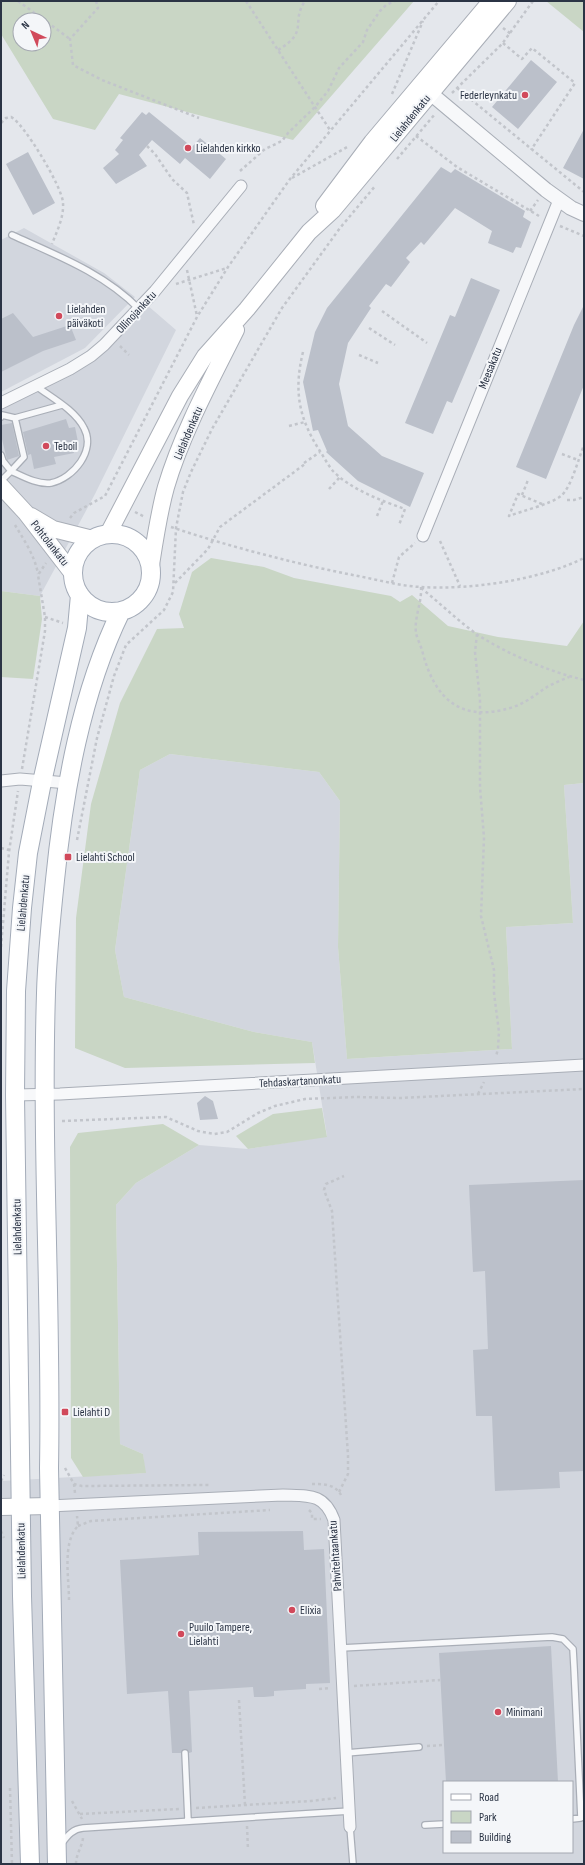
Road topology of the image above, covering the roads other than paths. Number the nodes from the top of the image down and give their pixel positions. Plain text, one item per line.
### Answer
1 (491, 1) edge
2 (508, 1) edge
3 (425, 89) junction
4 (241, 186) dead end
5 (558, 200) junction
6 (584, 214) edge
7 (12, 235) dead end
8 (138, 309) junction
9 (247, 309) junction
10 (36, 386) junction
11 (1, 403) edge
12 (62, 405) junction
13 (1, 415) edge
14 (15, 418) junction
15 (1, 455) edge
16 (11, 471) junction
17 (1, 481) edge
18 (1, 486) edge
19 (26, 513) junction
20 (101, 536) junction
21 (423, 536) road end
22 (151, 565) junction
23 (73, 574) junction
24 (80, 595) junction
25 (121, 611) junction
26 (1, 781) edge
27 (42, 782) junction
28 (68, 783) junction
29 (584, 1066) edge
30 (53, 1094) junction
31 (15, 1095) junction
32 (49, 1506) junction
33 (1, 1507) edge
34 (21, 1507) junction
35 (341, 1648) junction
36 (418, 1747) road end
37 (185, 1753) dead end
38 (346, 1753) junction
39 (351, 1811) junction
40 (573, 1819) edge
41 (188, 1820) junction
42 (443, 1824) edge
43 (425, 1825) dead end
44 (350, 1827) joint
45 (57, 1862) edge
46 (30, 1864) edge
47 (353, 1864) edge

1 - 3 main road, Lielahdenkatu
2 - 3 main road, Lielahdenkatu
3 - 5 street
3 - 9 main road, Lielahdenkatu
4 - 8 street, Ollinojankatu
5 - 6 street
5 - 21 street, Meesakatu
7 - 8 lane
8 - 10 street, Ollinojankatu
9 - 20 main road, Lielahdenkatu
9 - 22 main road, Lielahdenkatu
10 - 11 street, Ollinojankatu
10 - 12 lane
12 - 14 lane
12 - 16 lane
13 - 14 lane
14 - 16 lane
15 - 16 lane
16 - 17 lane
18 - 19 main road, Pohtolankatu
19 - 20 main road, Pohtolankatu
19 - 23 main road, Pohtolankatu
20 - 22 main road
20 - 23 main road
22 - 25 main road
23 - 24 main road
24 - 25 main road
24 - 27 main road, Lielahdenkatu
25 - 28 main road
26 - 27 street
27 - 28 street
27 - 31 main road, Lielahdenkatu
28 - 30 main road
29 - 30 street, Tehdaskartanonkatu
30 - 31 street, Tehdaskartanonkatu
30 - 32 main road
31 - 34 main road, Lielahdenkatu
32 - 34 main road
32 - 35 street, Pahvitehtaankatu
32 - 45 main road
33 - 34 main road
34 - 46 main road, Lielahdenkatu
35 - 38 street, Pahvitehtaankatu
35 - 40 lane
36 - 38 lane
37 - 41 lane
38 - 39 street, Pahvitehtaankatu
39 - 41 lane
39 - 44 street, Pahvitehtaankatu
41 - 45 lane
42 - 43 lane
44 - 47 lane, Pahvitehtaankatu

